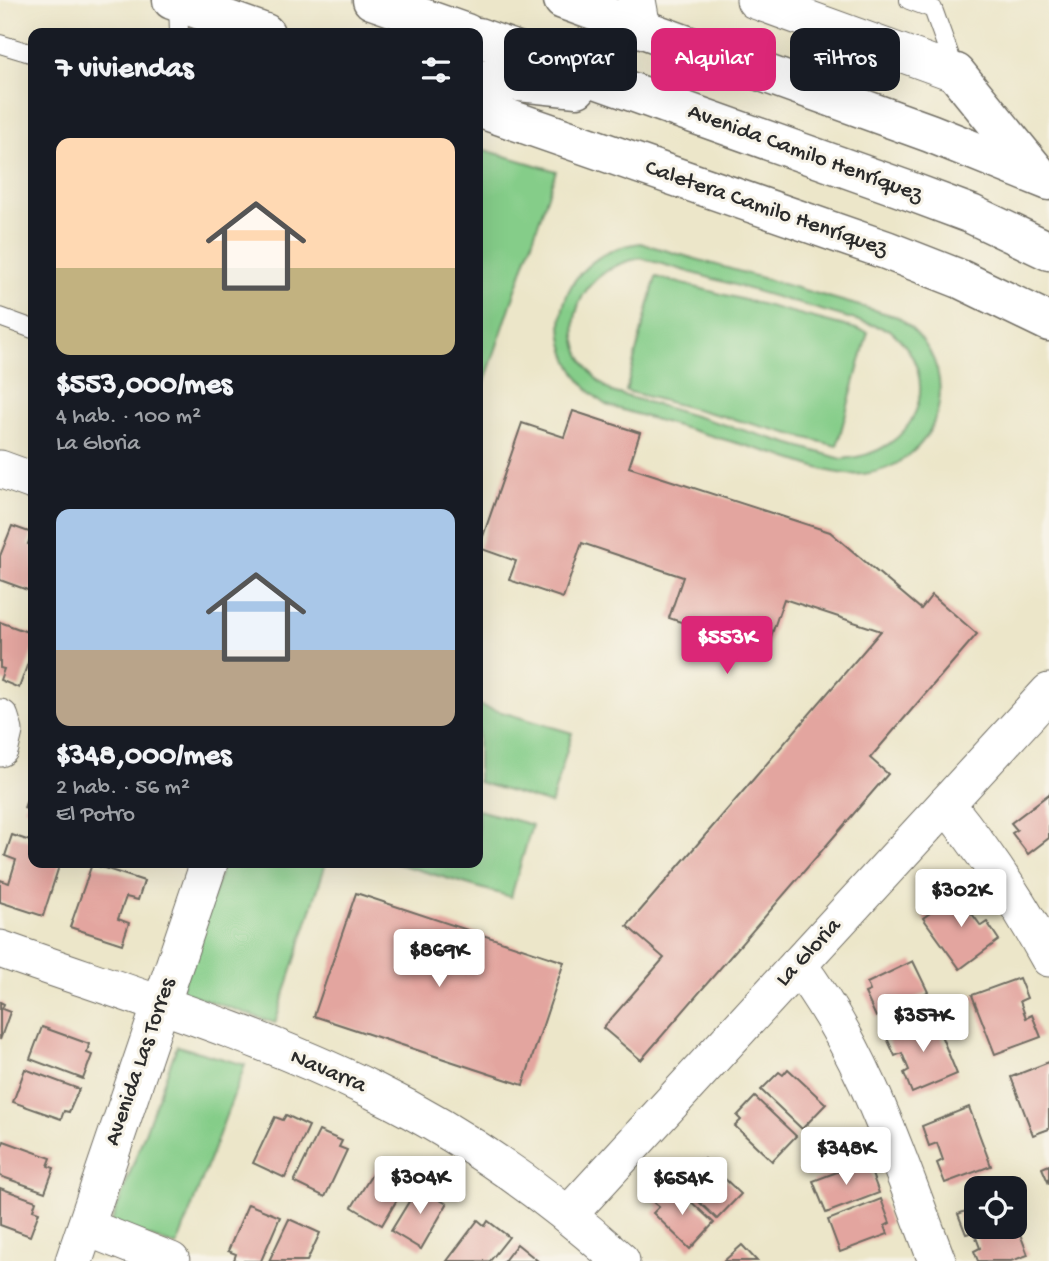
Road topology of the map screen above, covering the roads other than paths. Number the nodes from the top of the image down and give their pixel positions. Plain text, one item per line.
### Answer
1 (372, 0) edge
2 (563, 0) edge
3 (755, 0) edge
4 (909, 0) edge
5 (934, 4) edge
6 (176, 12) edge
7 (640, 14) edge
8 (244, 28) edge
9 (452, 28) edge
10 (483, 39) edge
11 (0, 44) edge
12 (28, 52) edge
13 (956, 73) junction
14 (483, 79) edge
15 (639, 95) junction
16 (483, 110) edge
17 (1045, 180) edge
18 (1049, 251) edge
19 (0, 317) edge
20 (1049, 322) edge
21 (28, 327) edge
22 (0, 469) edge
23 (28, 479) edge
24 (1049, 692) edge
25 (946, 804) junction
26 (207, 868) edge
27 (0, 949) edge
28 (1049, 958) edge
29 (798, 965) junction
30 (161, 1006) junction
31 (569, 1214) junction
32 (86, 1227) junction
33 (74, 1261) edge
34 (171, 1261) edge
35 (621, 1261) edge
36 (937, 1261) edge

1 - 9 main road
2 - 7 main road
3 - 13 street
4 - 5 lane
5 - 13 lane
6 - 8 main road
7 - 17 main road
10 - 15 main road, Avenida Camilo Henríquez
11 - 12 lane
13 - 17 main road
14 - 15 main road
15 - 18 main road, Avenida Camilo Henríquez
16 - 20 main road, Caletera Camilo Henríquez
19 - 21 lane
22 - 23 street
24 - 25 street, La Gloria
25 - 28 street
25 - 29 street, La Gloria
26 - 30 street, Avenida Las Torres
27 - 30 street, Navarra
29 - 31 street, La Gloria
29 - 36 street
30 - 31 street, Navarra
30 - 32 street, Avenida Las Torres
31 - 35 street, Navarra
32 - 33 street, Avenida Las Torres
32 - 34 street

